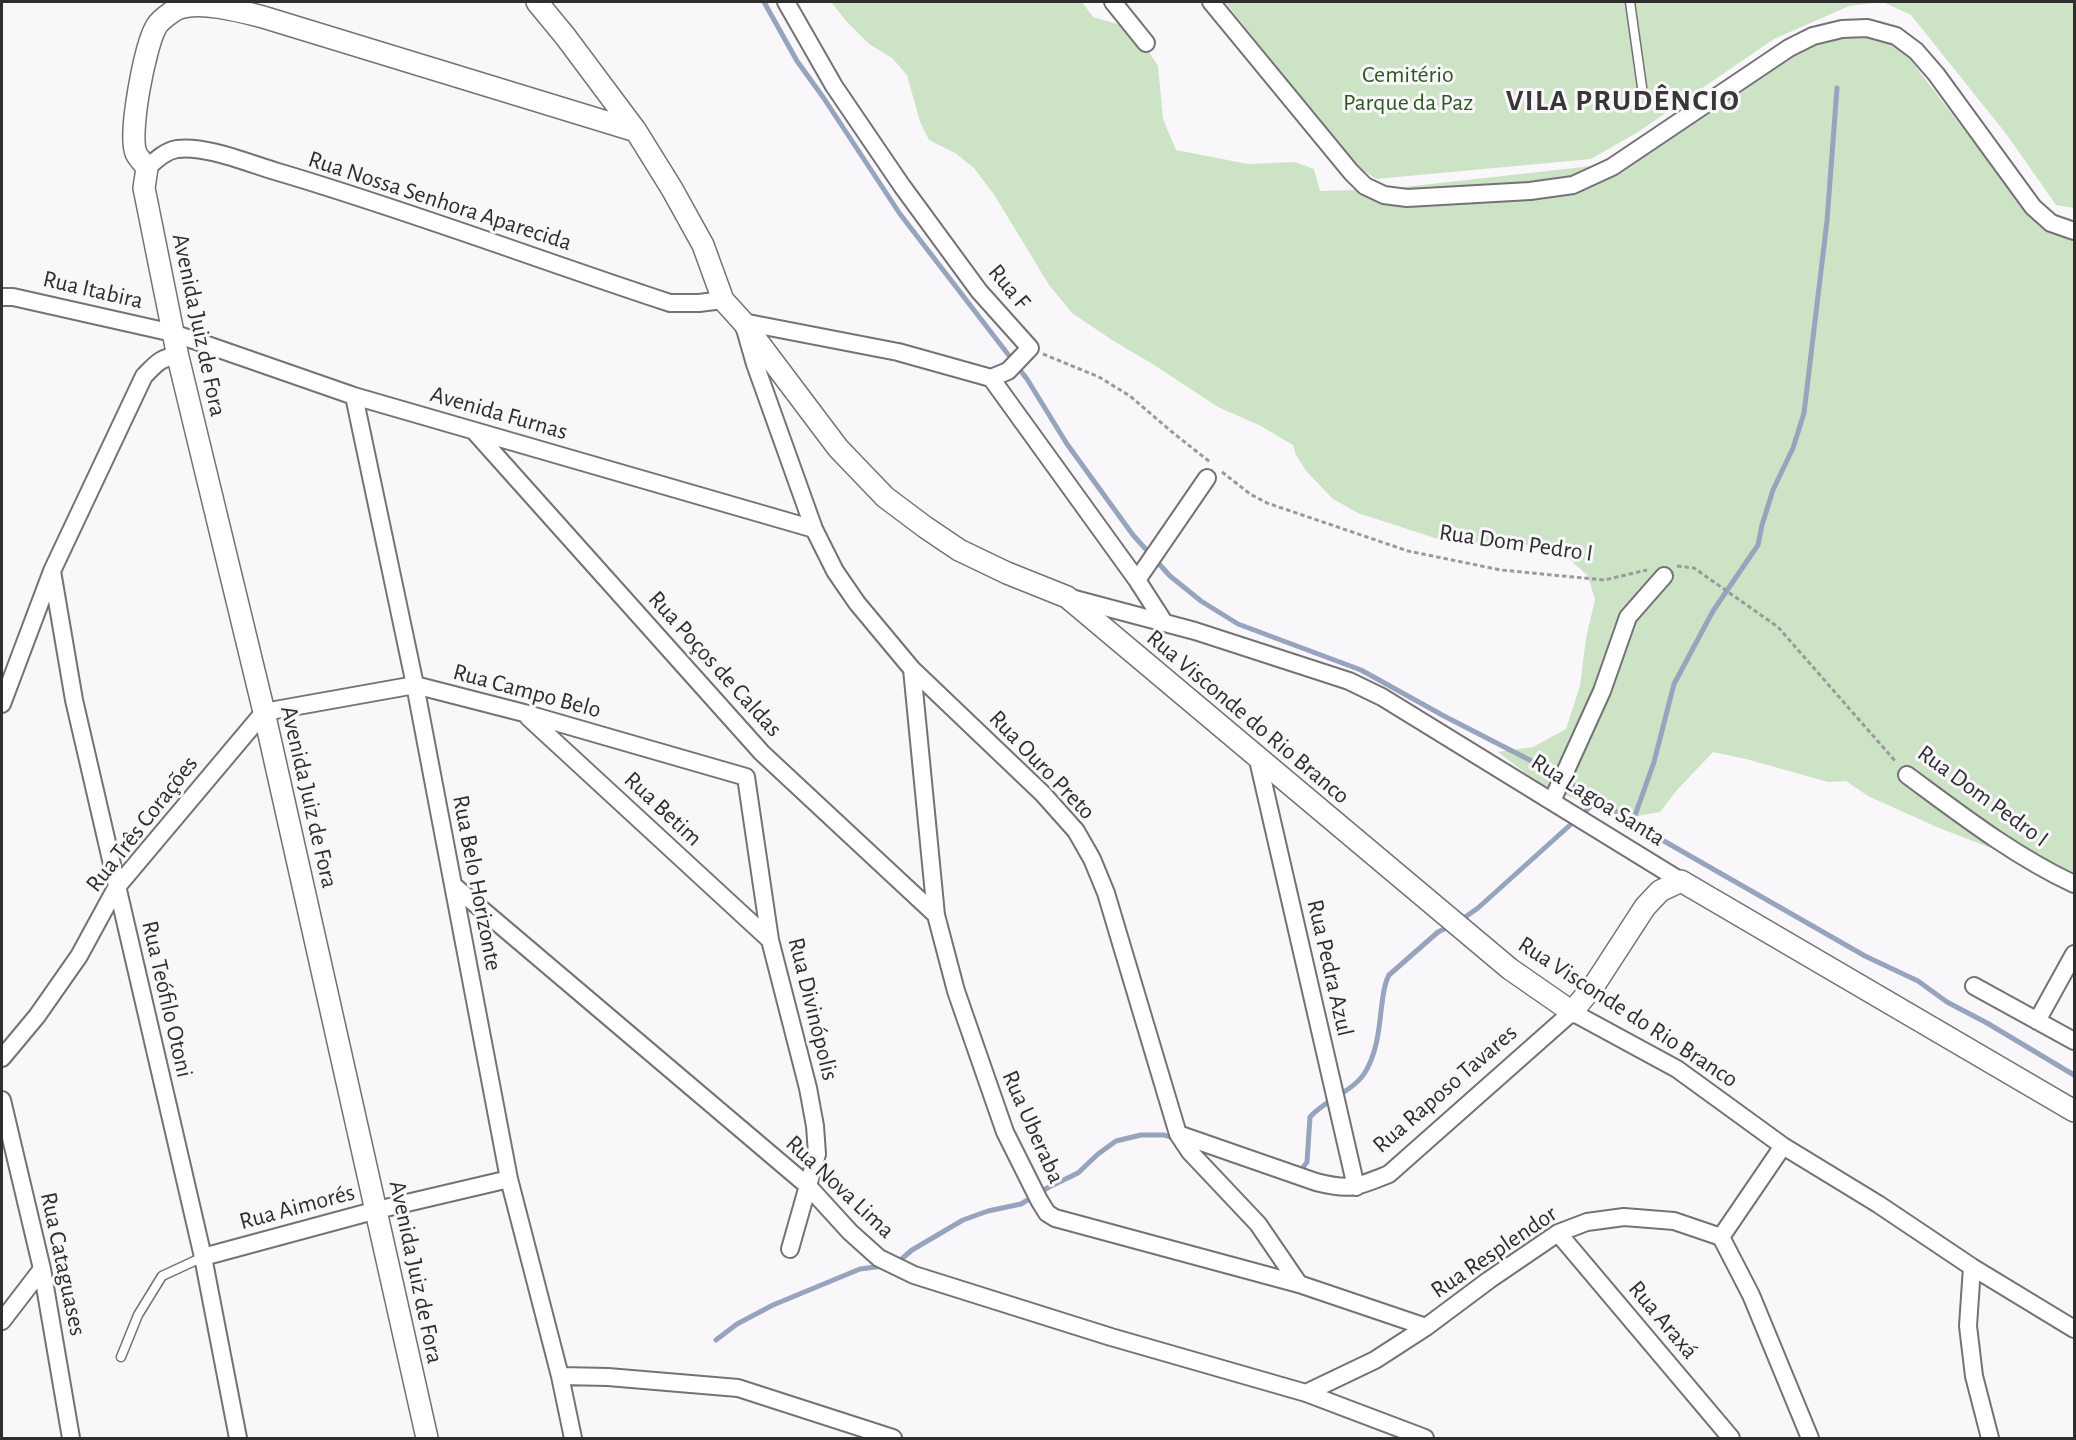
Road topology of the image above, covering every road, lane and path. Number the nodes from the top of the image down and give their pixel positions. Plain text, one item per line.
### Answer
1 (537, 2) edge
2 (786, 2) edge
3 (1113, 2) edge
4 (1211, 2) edge
5 (1630, 2) edge
6 (1146, 43) dead end
7 (1642, 87) dead end
8 (636, 130) junction
9 (147, 168) junction
10 (2074, 231) edge
11 (2, 297) edge
12 (723, 300) junction
13 (743, 322) junction
14 (173, 333) junction
15 (1030, 348) junction
16 (178, 357) junction
17 (990, 378) junction
18 (354, 396) junction
19 (474, 430) junction
20 (1207, 478) dead end
21 (814, 529) junction
22 (1663, 570) junction
23 (52, 571) junction
24 (1137, 580) junction
25 (1067, 597) junction
26 (1164, 622) junction
27 (912, 669) junction
28 (415, 685) junction
29 (2, 704) edge
30 (264, 712) junction
31 (524, 713) junction
32 (762, 753) junction
33 (1258, 760) junction
34 (1907, 775) joint
35 (746, 777) junction
36 (1552, 801) junction
37 (1682, 881) junction
38 (2074, 884) edge
39 (453, 885) junction
40 (116, 888) junction
41 (936, 915) junction
42 (770, 940) junction
43 (2074, 954) edge
44 (1974, 986) dead end
45 (1572, 1012) junction
46 (2037, 1021) junction
47 (2074, 1041) edge
48 (2, 1058) edge
49 (2, 1100) edge
50 (2074, 1111) edge
51 (1178, 1134) junction
52 (1783, 1146) junction
53 (509, 1179) junction
54 (808, 1186) junction
55 (1356, 1187) junction
56 (377, 1210) junction
57 (1558, 1233) junction
58 (1721, 1237) junction
59 (790, 1249) dead end
60 (203, 1257) junction
61 (1972, 1267) junction
62 (42, 1269) junction
63 (1299, 1284) junction
64 (2, 1321) edge
65 (1426, 1328) junction
66 (2074, 1329) edge
67 (121, 1357) dead end
68 (560, 1376) junction
69 (1306, 1393) junction
70 (71, 1438) edge
71 (238, 1438) edge
72 (427, 1438) edge
73 (573, 1438) edge
74 (893, 1438) edge
75 (1425, 1438) edge
76 (1731, 1438) edge
77 (1810, 1438) edge
78 (1990, 1438) edge

1 - 8 street, Rua Visconde do Rio Branco
2 - 15 street, Rua F
3 - 6 street
4 - 10 street
5 - 7 lane
8 - 9 street
8 - 12 street, Rua Visconde do Rio Branco
9 - 12 street, Rua Nossa Senhora Aparecida
9 - 14 street, Avenida Juiz de Fora
11 - 14 street, Rua Itabira
12 - 13 street, Rua Visconde do Rio Branco
13 - 17 street
13 - 21 street, Rua Ouro Preto
13 - 25 street, Rua Visconde do Rio Branco
14 - 16 street, Avenida Juiz de Fora
14 - 18 street, Avenida Furnas
15 - 17 street
15 - 22 path, Rua Dom Pedro I
16 - 23 street
16 - 30 street, Avenida Juiz de Fora
17 - 24 street
18 - 19 street, Avenida Furnas
18 - 28 street, Rua Belo Horizonte
19 - 21 street, Avenida Furnas
19 - 32 street, Rua Poços de Caldas
20 - 24 street
21 - 27 street, Rua Ouro Preto
22 - 34 path, Rua Dom Pedro I
22 - 36 street
23 - 29 street
23 - 40 street, Rua Teófilo Otoni
24 - 26 street
25 - 26 street, Rua Lagoa Santa
25 - 33 street, Rua Visconde do Rio Branco
26 - 36 street, Rua Lagoa Santa
27 - 41 street, Rua Uberaba
27 - 51 street, Rua Ouro Preto
28 - 30 street, Rua Campo Belo
28 - 31 street, Rua Campo Belo
28 - 39 street, Rua Belo Horizonte
30 - 40 street, Rua Três Corações
30 - 56 street, Avenida Juiz de Fora
31 - 35 street, Rua Campo Belo
31 - 42 street, Rua Betim
32 - 35 street
32 - 41 street, Rua Poços de Caldas
33 - 45 street, Rua Visconde do Rio Branco
33 - 55 street, Rua Pedra Azul
34 - 38 street, Rua Dom Pedro I
35 - 42 street, Rua Divinópolis
36 - 37 street, Rua Lagoa Santa
37 - 45 street, Rua Raposo Tavares
37 - 50 street, Rua Lagoa Santa
39 - 53 street, Rua Belo Horizonte
39 - 54 street, Rua Nova Lima
40 - 48 street, Rua Três Corações
40 - 60 street, Rua Teófilo Otoni
41 - 63 street, Rua Uberaba
42 - 54 street, Rua Divinópolis
43 - 46 street
44 - 46 street
45 - 52 street, Rua Visconde do Rio Branco
45 - 55 street, Rua Raposo Tavares
46 - 47 street
49 - 62 street, Rua Cataguases
51 - 55 street, Rua Raposo Tavares
51 - 63 street, Rua Ouro Preto
52 - 58 street
52 - 61 street, Rua Visconde do Rio Branco
53 - 56 street, Rua Aimorés
53 - 68 street, Rua Belo Horizonte
54 - 59 street, Rua Divinópolis
54 - 69 street, Rua Nova Lima
56 - 60 street, Rua Aimorés
56 - 72 street, Avenida Juiz de Fora
57 - 58 street, Rua Resplendor
57 - 65 street, Rua Resplendor
57 - 76 street, Rua Araxá
58 - 77 street
60 - 67 lane
60 - 71 street, Rua Teófilo Otoni
61 - 66 street, Rua Visconde do Rio Branco
61 - 78 street
62 - 64 street
62 - 70 street, Rua Cataguases
63 - 65 street, Rua Uberaba
65 - 69 street, Rua Resplendor
68 - 73 street, Rua Belo Horizonte
68 - 74 street
69 - 75 street, Rua Nova Lima

